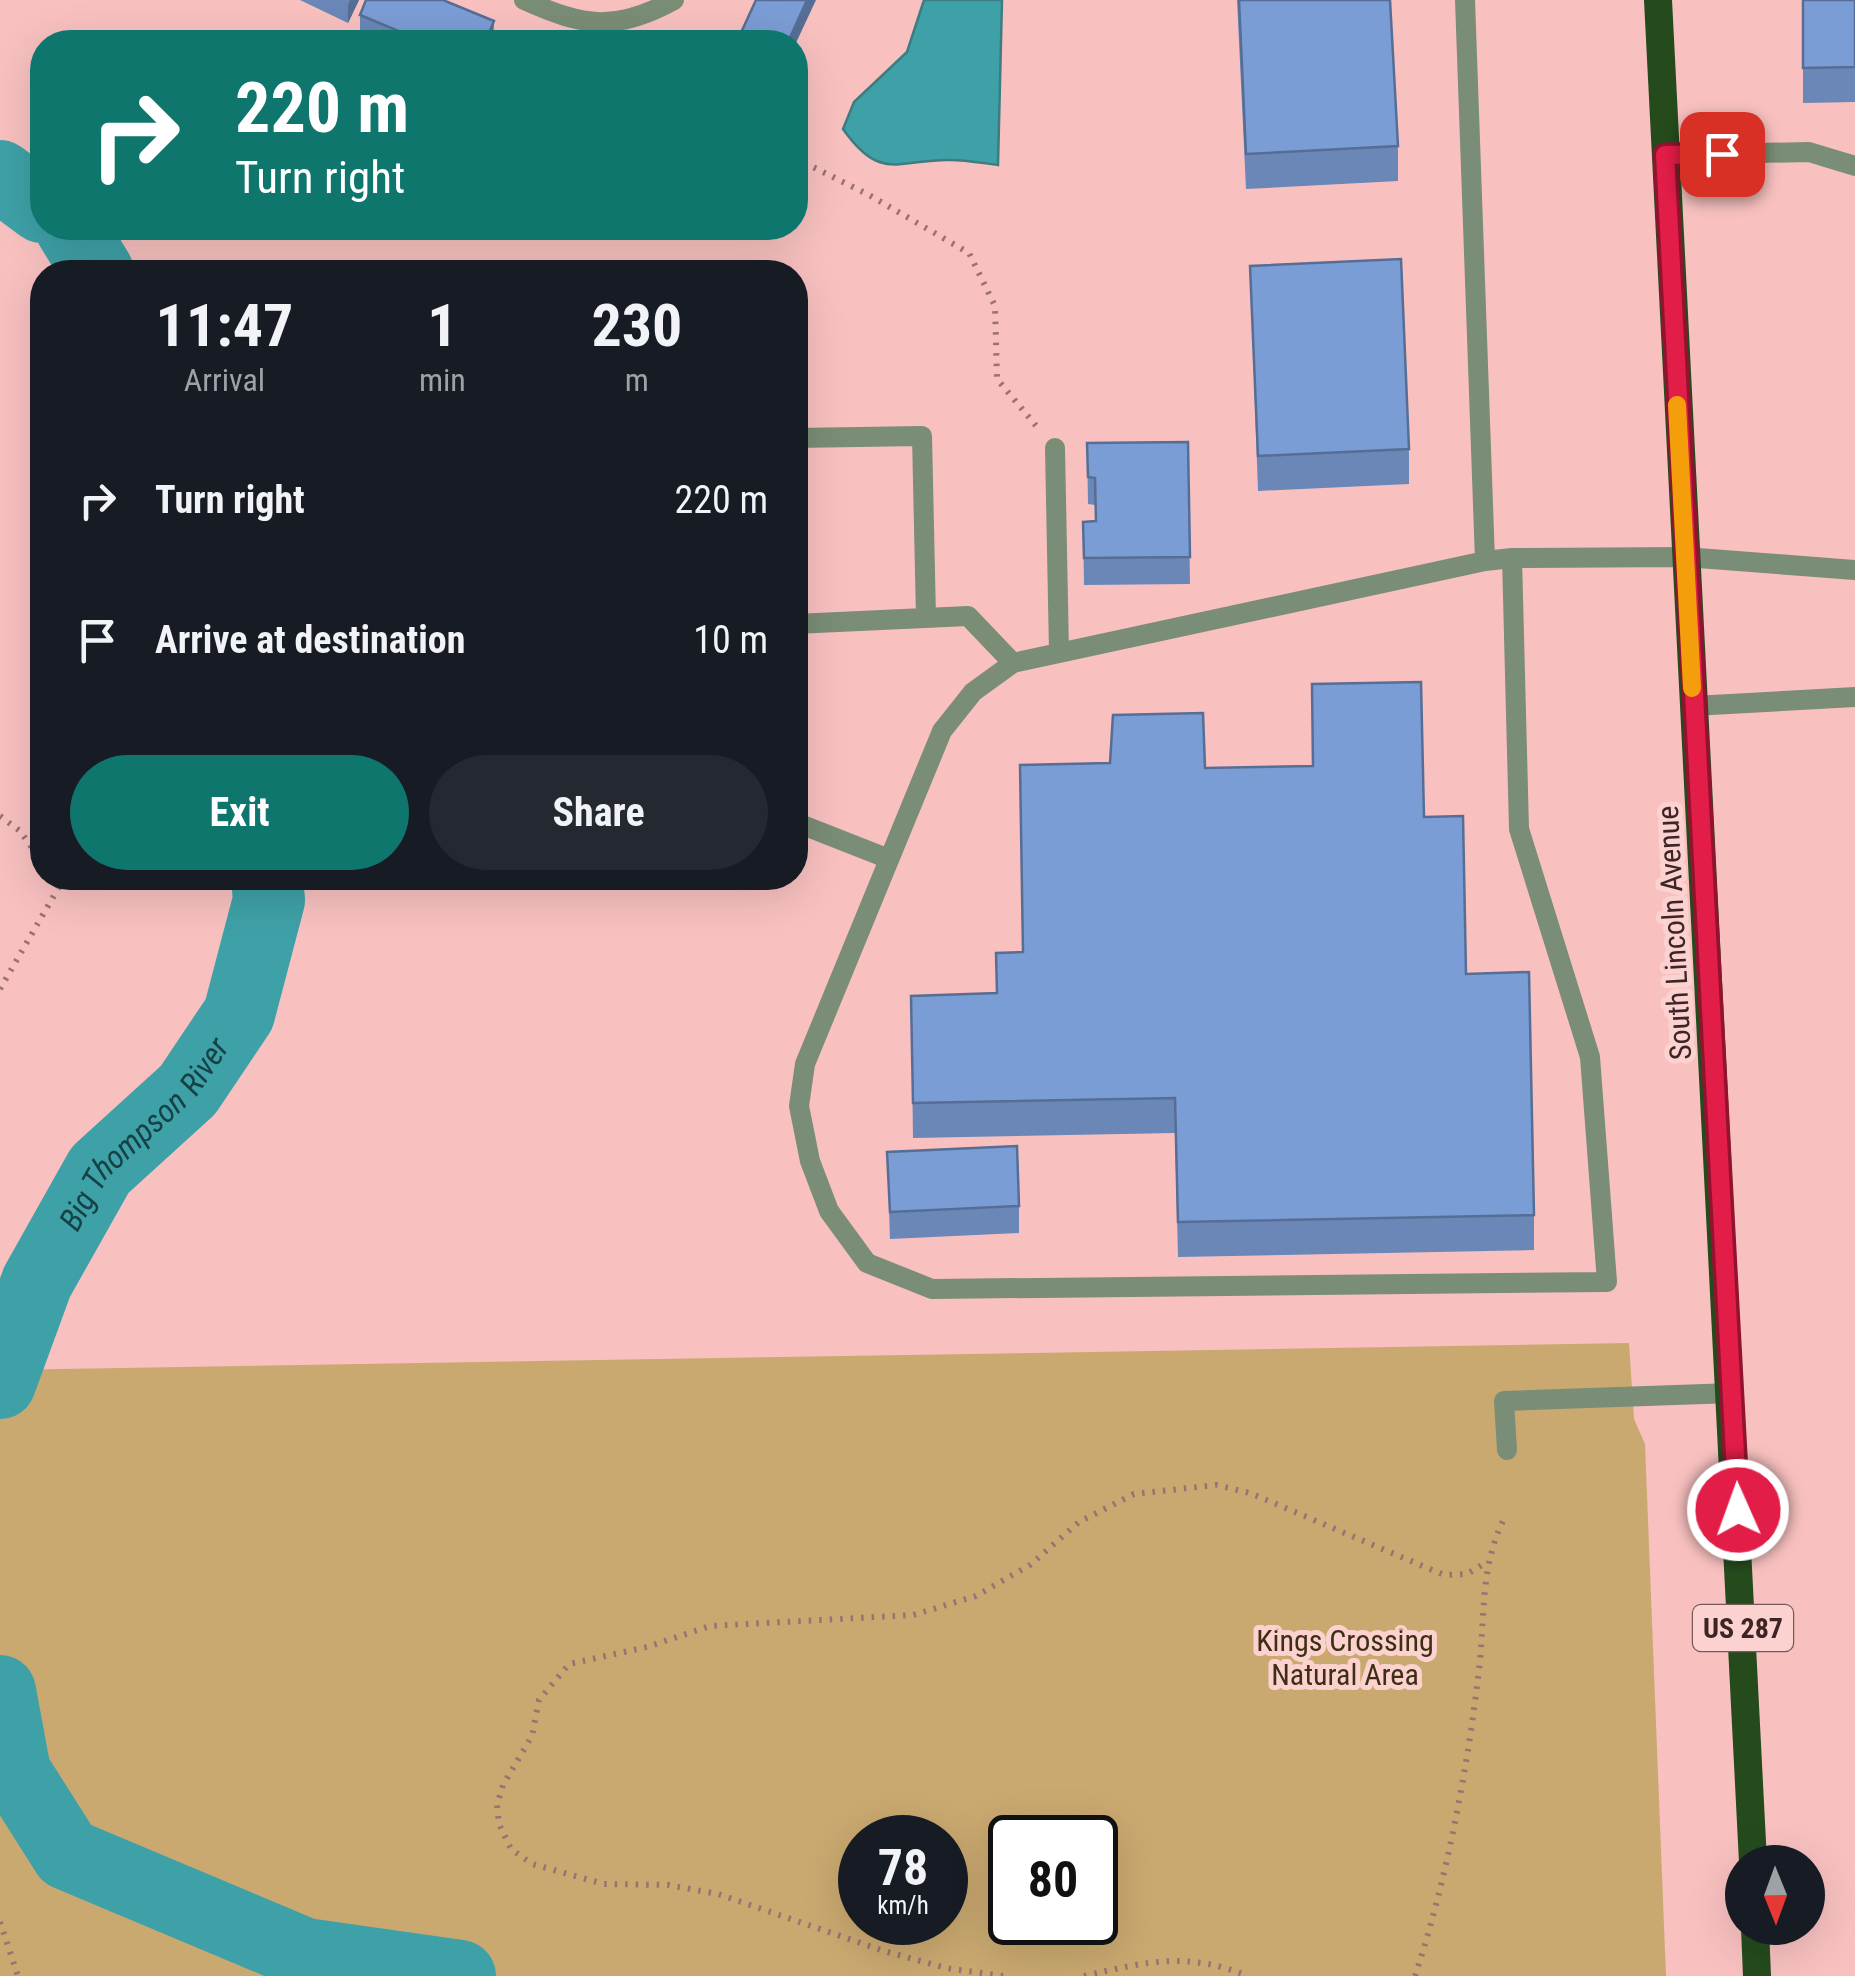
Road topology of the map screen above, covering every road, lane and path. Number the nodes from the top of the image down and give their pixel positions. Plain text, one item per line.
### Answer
1 (524, 0) edge
2 (674, 0) edge
3 (1465, 0) edge
4 (1658, 0) edge
5 (1665, 155) junction
6 (808, 164) edge
7 (1855, 166) edge
8 (808, 438) edge
9 (1055, 448) joint
10 (1686, 557) junction
11 (1512, 558) junction
12 (1485, 561) junction
13 (1855, 570) edge
14 (926, 618) junction
15 (808, 623) edge
16 (1059, 652) junction
17 (1013, 663) junction
18 (1855, 698) edge
19 (1693, 706) junction
20 (0, 816) edge
21 (808, 827) edge
22 (30, 845) edge
23 (889, 859) junction
24 (58, 890) edge
25 (0, 989) edge
26 (1734, 1392) junction
27 (1507, 1450) dead end
28 (1503, 1520) dead end
29 (1487, 1562) junction
30 (1752, 1845) edge
31 (0, 1922) edge
32 (1756, 1945) edge
33 (18, 1976) edge
34 (1004, 1976) edge
35 (1084, 1976) edge
36 (1248, 1976) edge
37 (1416, 1976) edge
38 (1757, 1976) edge

1 - 2 lane
3 - 12 lane
4 - 5 highway, South Lincoln Avenue / US 287
5 - 7 lane
5 - 10 highway, South Lincoln Avenue / US 287
6 - 9 path
8 - 14 lane
9 - 16 lane
10 - 11 lane
10 - 13 lane
10 - 19 highway, South Lincoln Avenue / US 287
11 - 12 lane
11 - 23 lane
12 - 16 lane
14 - 15 lane
14 - 17 lane
16 - 17 lane
17 - 23 lane
18 - 19 lane
19 - 26 highway, South Lincoln Avenue / US 287
20 - 22 path
21 - 23 lane
24 - 25 path
26 - 27 lane
26 - 30 highway, South Lincoln Avenue / US 287
28 - 29 path
29 - 34 path
29 - 37 path
31 - 33 path
32 - 38 highway
35 - 36 path

